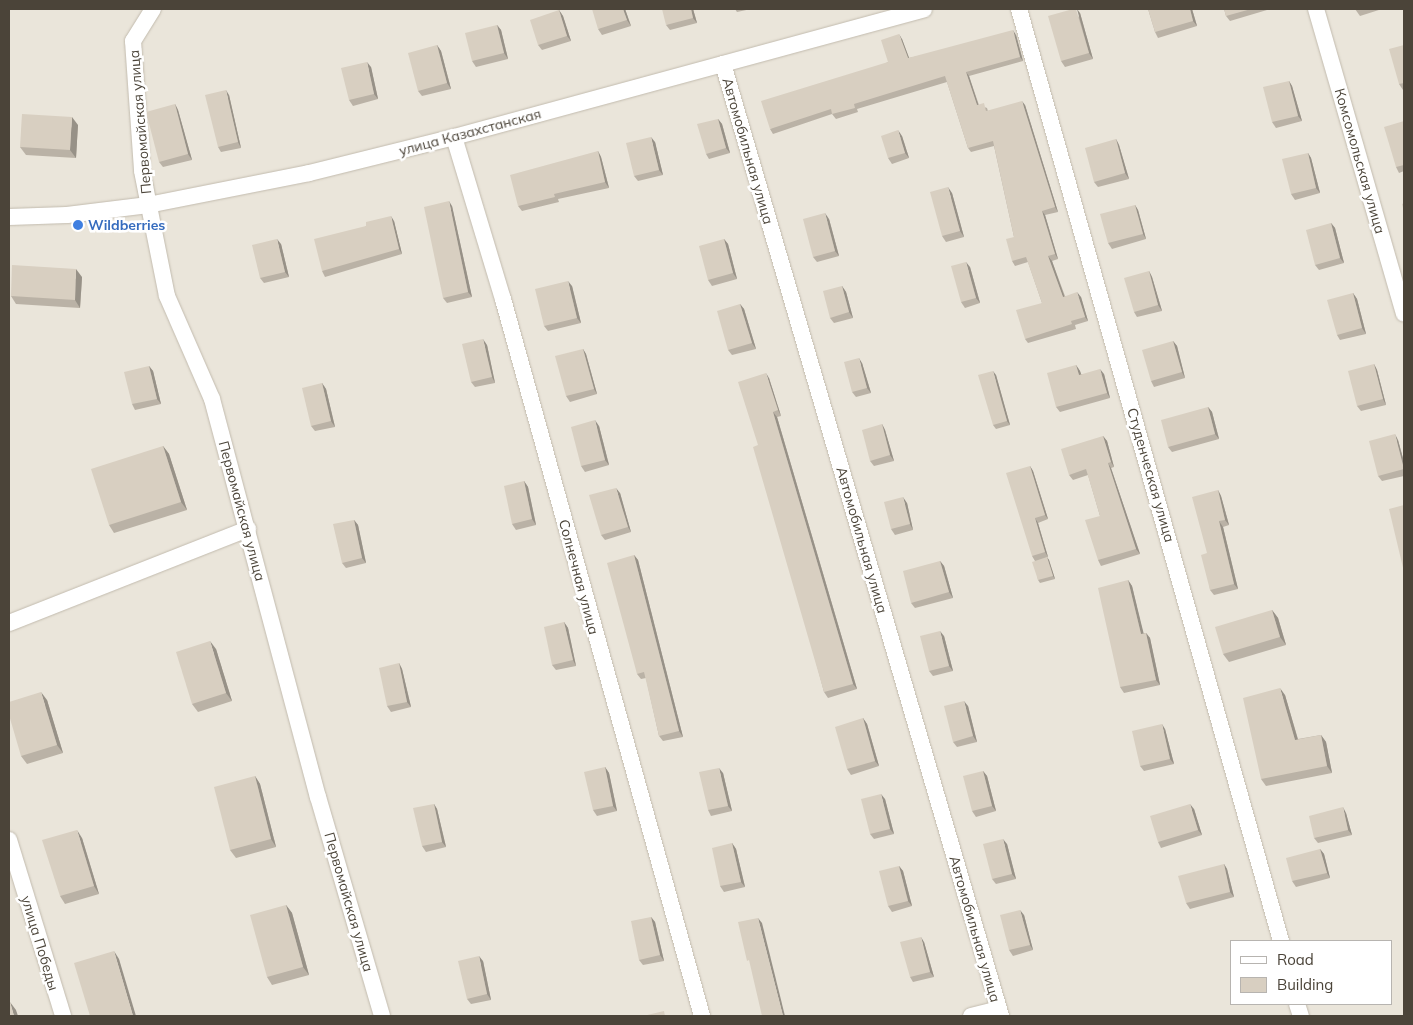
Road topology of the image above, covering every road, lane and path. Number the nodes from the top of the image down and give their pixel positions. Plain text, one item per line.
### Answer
1 (153, 9) edge
2 (924, 9) edge
3 (1018, 9) edge
4 (1316, 9) edge
5 (723, 64) junction
6 (454, 137) junction
7 (148, 205) junction
8 (9, 217) edge
9 (1404, 314) edge
10 (248, 529) junction
11 (9, 623) edge
12 (9, 840) edge
13 (1281, 940) edge
14 (1000, 1013) edge
15 (63, 1016) edge
16 (382, 1016) edge
17 (702, 1016) edge
18 (971, 1016) edge

1 - 7 street, Первомайская улица
2 - 5 street, улица Казахстанская
3 - 13 street, Студенческая улица
4 - 9 street, Комсомольская улица
5 - 6 street, улица Казахстанская
5 - 14 street, Автомобильная улица
6 - 7 street, улица Казахстанская
6 - 17 street, Солнечная улица
7 - 8 street, улица Казахстанская
7 - 10 street, Первомайская улица
10 - 11 street
10 - 16 street, Первомайская улица
12 - 15 street, улица Победы
14 - 18 street

